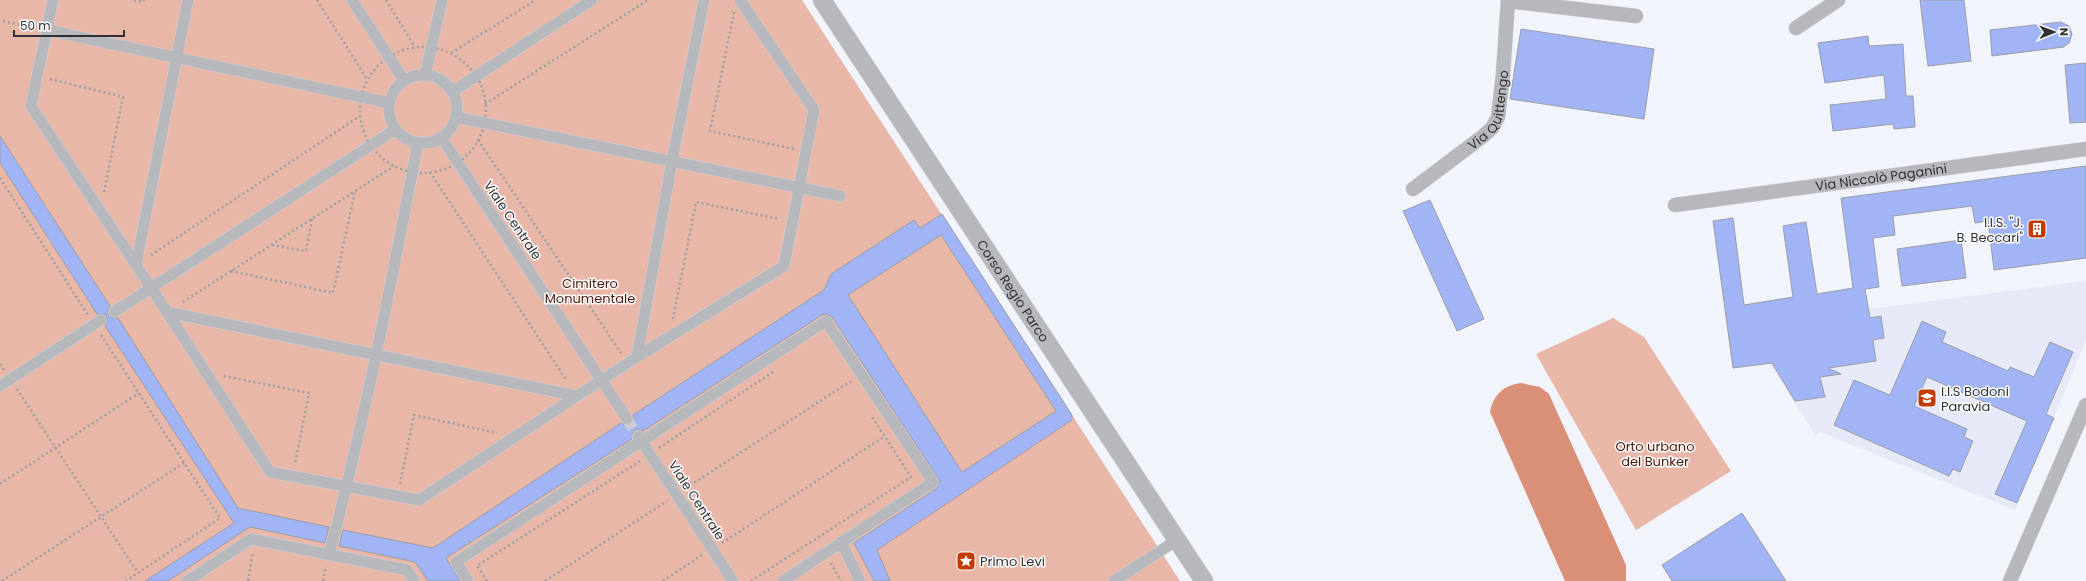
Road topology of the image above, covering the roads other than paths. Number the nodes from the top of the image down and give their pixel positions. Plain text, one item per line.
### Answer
1 (53, 0) edge
2 (188, 0) edge
3 (352, 0) edge
4 (442, 0) edge
5 (592, 0) edge
6 (704, 0) edge
7 (822, 0) edge
8 (1838, 0) edge
9 (1508, 1) edge
10 (737, 4) edge
11 (1636, 16) dead end
12 (1796, 28) dead end
13 (47, 30) junction
14 (177, 57) junction
15 (425, 74) junction
16 (404, 80) junction
17 (452, 92) junction
18 (389, 103) junction
19 (456, 117) junction
20 (396, 129) junction
21 (441, 137) junction
22 (418, 142) junction
23 (2086, 149) edge
24 (672, 161) junction
25 (799, 187) junction
26 (1414, 189) dead end
27 (840, 196) dead end
28 (1675, 205) dead end
29 (136, 265) junction
30 (151, 289) junction
31 (114, 312) dead end
32 (167, 312) junction
33 (98, 323) road end
34 (377, 355) junction
35 (632, 360) junction
36 (603, 380) junction
37 (0, 386) edge
38 (577, 396) junction
39 (2086, 405) edge
40 (627, 419) tunnel mouth
41 (639, 438) junction
42 (347, 485) junction
43 (1177, 540) junction
44 (841, 542) junction
45 (329, 554) junction
46 (187, 581) edge
47 (414, 581) edge
48 (468, 581) edge
49 (732, 581) edge
50 (783, 581) edge
51 (860, 581) edge
52 (1114, 581) edge
53 (1204, 581) edge
54 (2010, 581) edge

1 - 13 street
2 - 14 street
3 - 16 street
4 - 15 street
5 - 17 street
6 - 24 street
7 - 43 street, Corso Regio Parco
8 - 12 street
9 - 11 street
9 - 26 street, Via Quittengo
10 - 25 street
13 - 14 street
13 - 29 street
14 - 18 street
14 - 29 street
15 - 16 street
15 - 17 street
16 - 18 street
17 - 19 street
18 - 20 street
19 - 21 street
19 - 24 street
20 - 22 street
20 - 30 street
21 - 22 street
21 - 36 street, Viale Centrale
22 - 34 street
23 - 28 street, Via Niccolò Paganini
24 - 25 street
24 - 35 street
25 - 27 street
25 - 35 street
29 - 30 street
30 - 31 street
30 - 32 street
32 - 34 street
32 - 42 street
33 - 37 street
34 - 38 street
34 - 42 street
35 - 36 street
36 - 38 street
36 - 40 street, Viale Centrale
38 - 42 street
39 - 54 street
41 - 44 street
41 - 48 street
41 - 49 street, Viale Centrale
42 - 45 street
43 - 52 street
43 - 53 street, Corso Regio Parco
44 - 50 street
44 - 51 street
45 - 46 street
45 - 47 street

